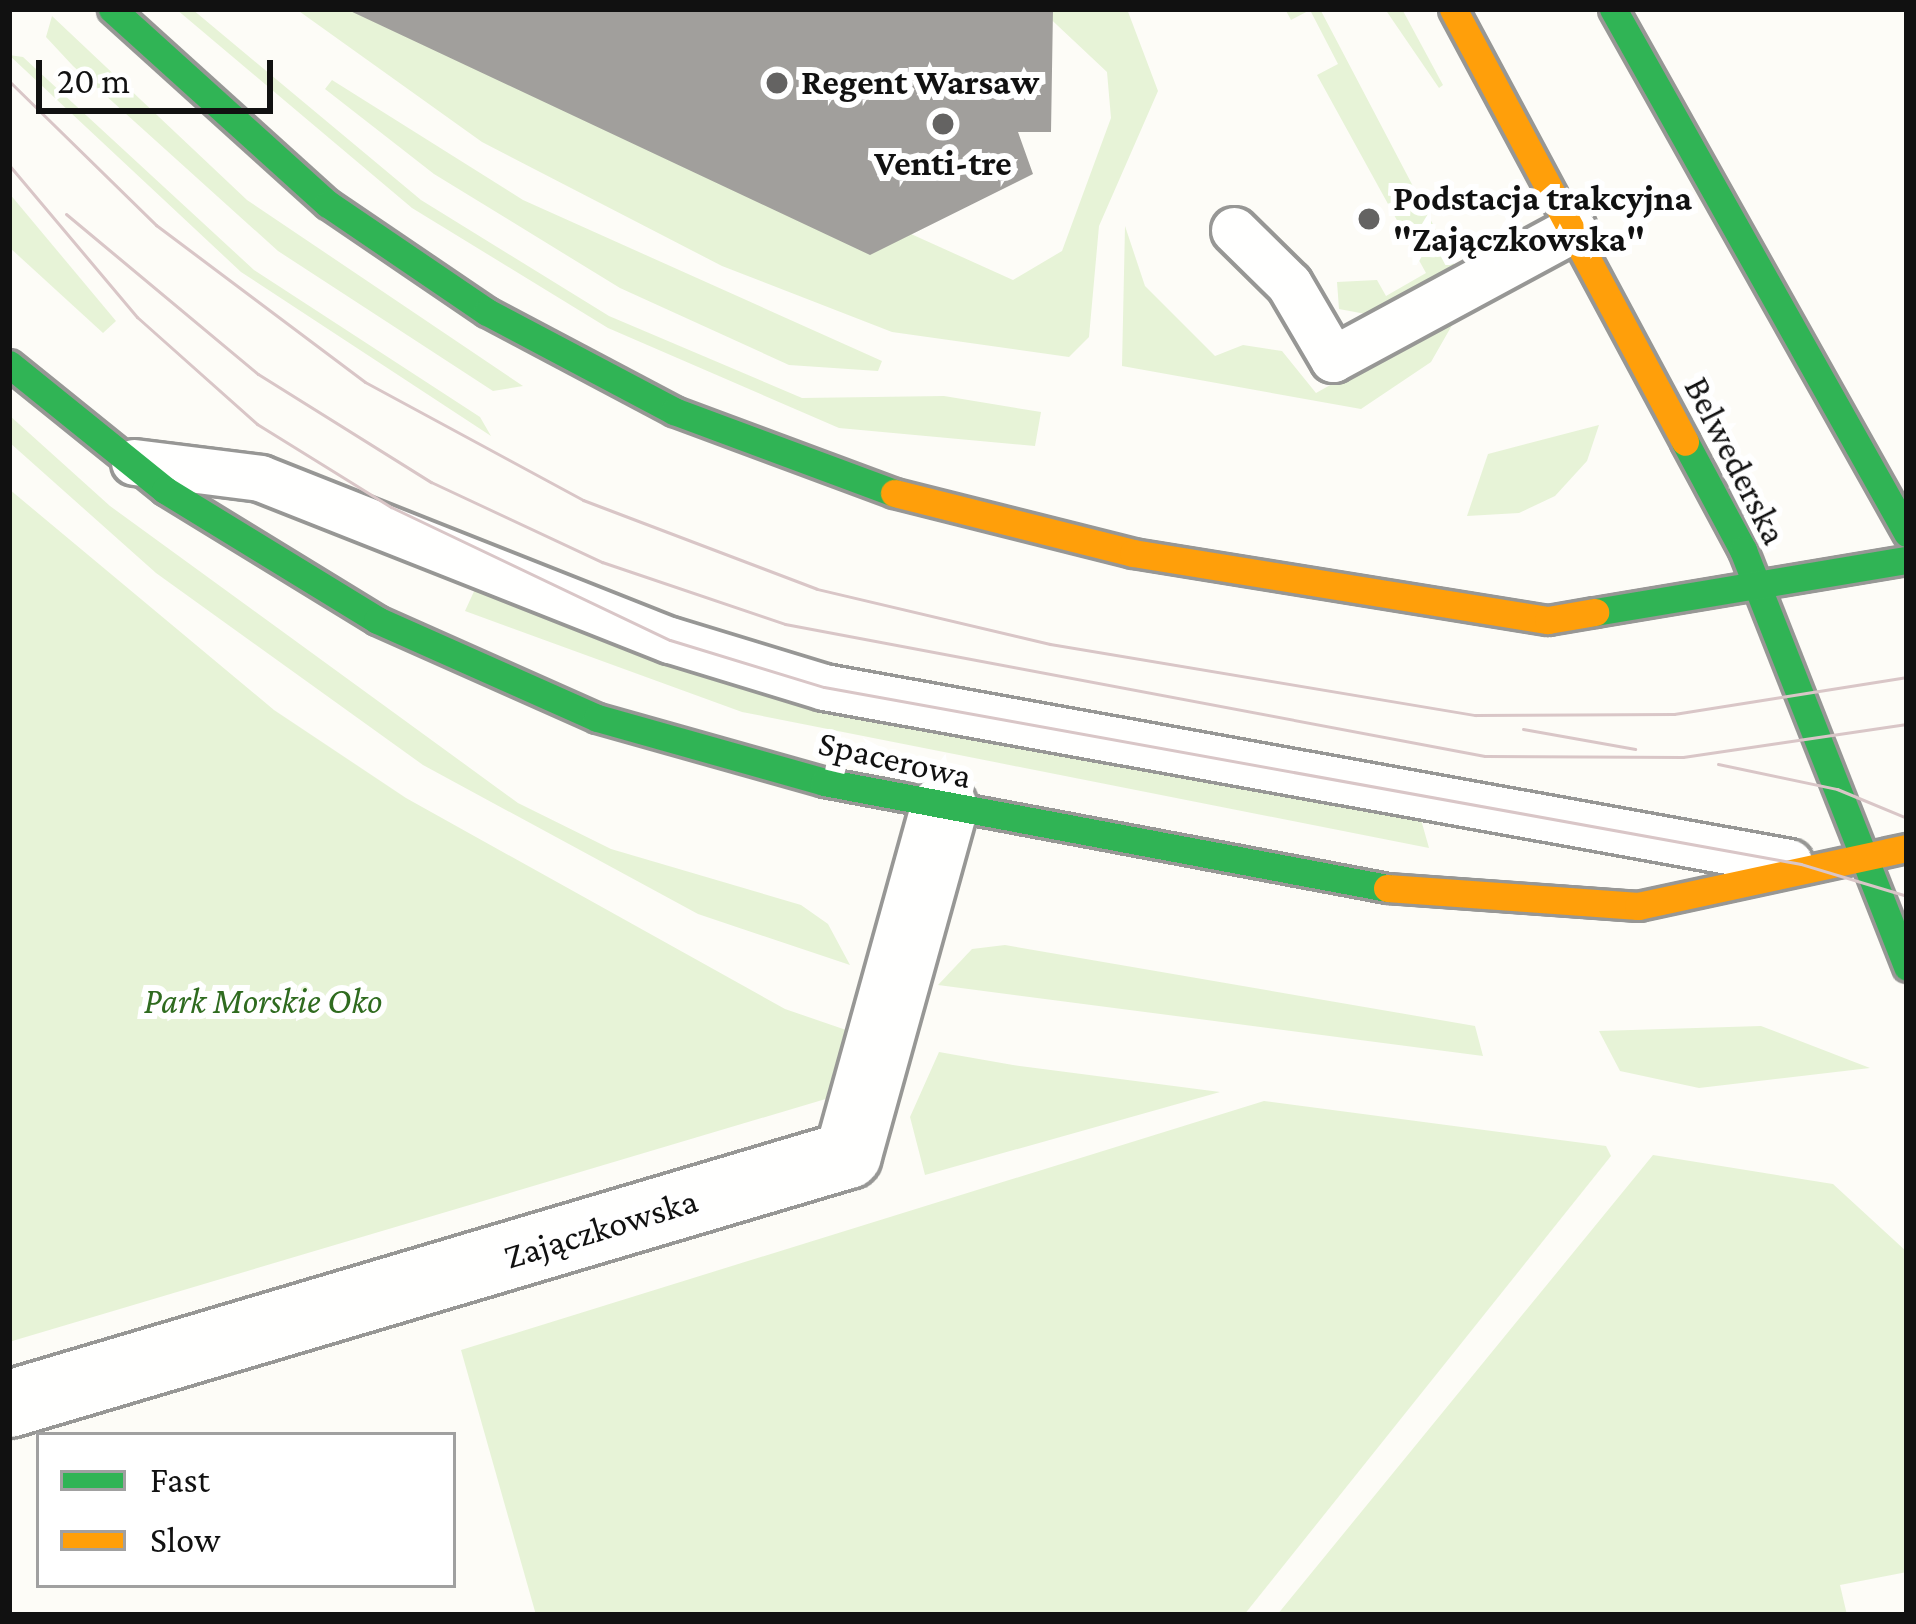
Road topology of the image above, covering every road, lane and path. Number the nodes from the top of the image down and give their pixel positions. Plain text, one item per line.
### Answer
1 (112, 9) edge
2 (1453, 9) edge
3 (1613, 9) edge
4 (1573, 229) junction
5 (1234, 230) dead end
6 (9, 364) edge
7 (125, 461) junction
8 (1907, 533) edge
9 (1907, 560) edge
10 (1758, 589) junction
11 (944, 808) junction
12 (1907, 848) edge
13 (1817, 868) junction
14 (1882, 879) edge
15 (1907, 967) edge
16 (9, 1404) edge

1 - 10 main road
2 - 4 main road, Belwederska
3 - 8 main road
4 - 5 lane
4 - 10 main road, Belwederska
6 - 7 main road, Spacerowa
7 - 11 main road, Spacerowa
7 - 13 lane
9 - 10 main road
10 - 14 main road, Belwederska
11 - 13 main road, Spacerowa
11 - 16 street, Zajączkowska
12 - 14 main road
13 - 14 lane
14 - 15 main road, Belwederska

